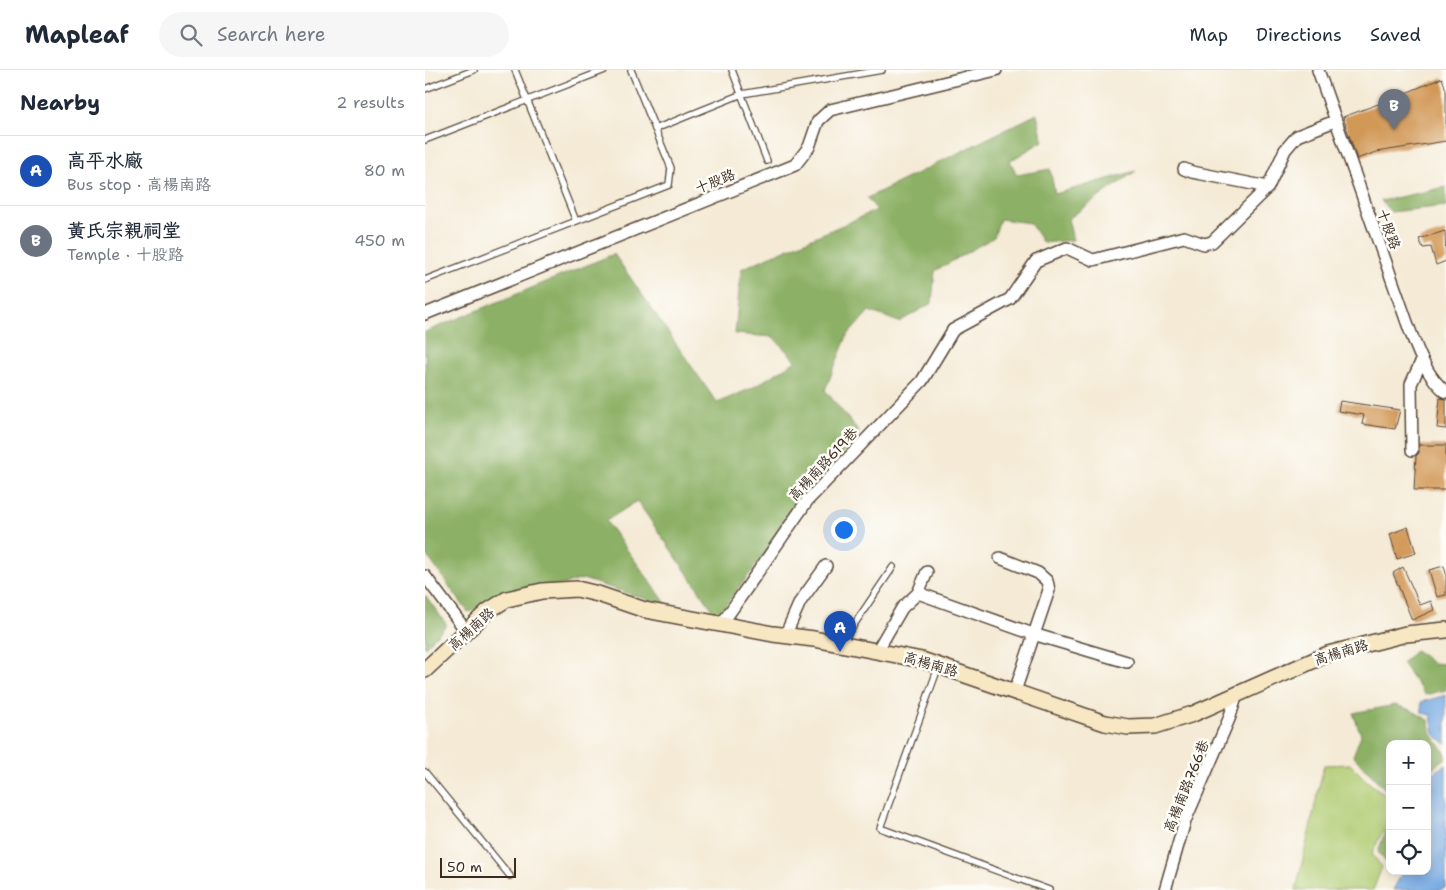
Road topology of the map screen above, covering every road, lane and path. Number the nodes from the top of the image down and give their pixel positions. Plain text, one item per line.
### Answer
1 (474, 70) edge
2 (515, 70) edge
3 (605, 70) edge
4 (631, 70) edge
5 (732, 70) edge
6 (883, 70) edge
7 (996, 70) edge
8 (1318, 70) edge
9 (425, 89) edge
10 (742, 94) junction
11 (528, 100) junction
12 (1335, 121) junction
13 (655, 129) junction
14 (425, 140) edge
15 (767, 161) dead end
16 (1184, 169) dead end
17 (1268, 187) junction
18 (576, 221) junction
19 (425, 280) edge
20 (425, 314) edge
21 (1422, 360) junction
22 (1446, 392) edge
23 (1412, 450) dead end
24 (1000, 558) dead end
25 (826, 566) dead end
26 (893, 567) dead end
27 (927, 572) dead end
28 (425, 576) edge
29 (918, 593) junction
30 (721, 624) junction
31 (1446, 630) edge
32 (467, 632) junction
33 (1033, 634) junction
34 (785, 636) junction
35 (840, 644) junction
36 (877, 651) junction
37 (1127, 662) dead end
38 (939, 666) junction
39 (425, 670) edge
40 (1015, 691) junction
41 (1237, 694) junction
42 (425, 772) edge
43 (510, 876) dead end
44 (1049, 890) edge
45 (1165, 890) edge

1 - 9 lane
2 - 11 lane
3 - 11 lane
4 - 13 lane
5 - 10 lane
6 - 10 lane
7 - 20 street, 十股路
8 - 12 street, 十股路
10 - 13 lane
10 - 15 lane
11 - 14 lane
11 - 18 lane
12 - 17 street
12 - 21 street, 十股路
13 - 18 lane
16 - 17 street
17 - 30 street, 高楊南路619巷
18 - 19 lane
21 - 22 street, 十股路
21 - 23 street
24 - 33 street
25 - 34 street
26 - 35 lane
27 - 29 street
28 - 32 street
29 - 33 street
29 - 36 street
30 - 32 street, 高楊南路
30 - 34 street, 高楊南路
31 - 41 street, 高楊南路
32 - 39 street, 高楊南路
33 - 37 street
33 - 40 street
34 - 35 street, 高楊南路
35 - 36 street, 高楊南路
36 - 38 street, 高楊南路
38 - 40 street, 高楊南路
38 - 44 lane
40 - 41 street, 高楊南路
41 - 45 street, 高楊南路766巷
42 - 43 lane

